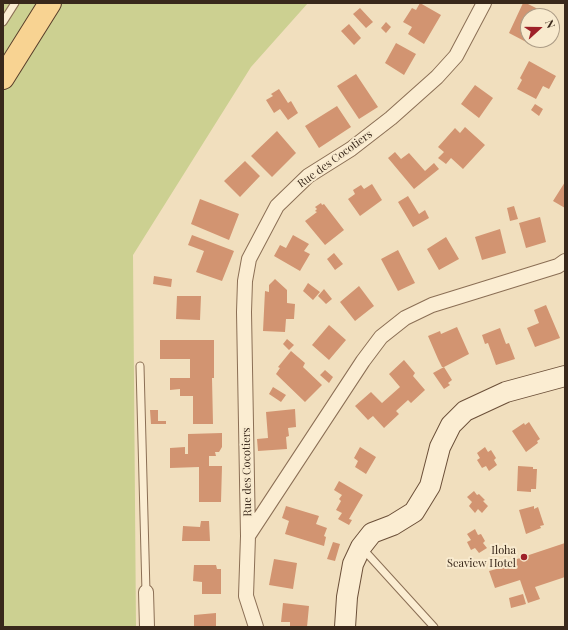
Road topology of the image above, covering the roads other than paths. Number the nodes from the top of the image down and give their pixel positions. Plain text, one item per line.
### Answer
1 (15, 3) edge
2 (50, 3) edge
3 (484, 3) edge
4 (3, 22) edge
5 (3, 78) edge
6 (565, 261) edge
7 (140, 366) dead end
8 (565, 376) edge
9 (248, 536) junction
10 (362, 547) junction
11 (146, 592) joint
12 (147, 627) edge
13 (256, 627) edge
14 (345, 627) edge
15 (434, 627) edge

1 - 4 lane
2 - 5 main road
3 - 9 street, Rue des Cocotiers
6 - 9 street, Rue des Cocotiers
7 - 11 lane
8 - 10 main road
9 - 13 street, Rue des Cocotiers
10 - 14 main road
10 - 15 lane
11 - 12 street

